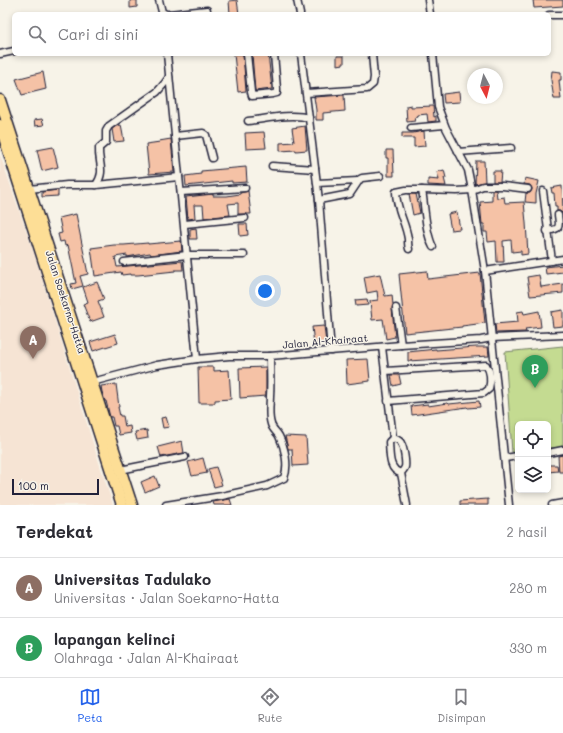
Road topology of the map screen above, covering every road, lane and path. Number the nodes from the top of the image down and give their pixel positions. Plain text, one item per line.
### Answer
1 (159, 0) edge
2 (297, 0) edge
3 (428, 0) edge
4 (208, 10) dead end
5 (162, 12) edge
6 (188, 12) edge
7 (300, 12) edge
8 (430, 12) edge
9 (551, 15) edge
10 (563, 15) edge
11 (12, 51) edge
12 (0, 54) edge
13 (167, 56) edge
14 (247, 56) edge
15 (274, 56) edge
16 (301, 56) edge
17 (372, 56) edge
18 (434, 56) edge
19 (169, 77) junction
20 (306, 93) junction
21 (0, 100) edge
22 (309, 118) junction
23 (248, 121) dead end
24 (0, 125) edge
25 (444, 125) junction
26 (411, 128) dead end
27 (175, 136) junction
28 (511, 148) dead end
29 (458, 152) junction
30 (212, 158) dead end
31 (272, 166) dead end
32 (315, 169) junction
33 (380, 176) dead end
34 (179, 177) junction
35 (358, 181) junction
36 (317, 183) junction
37 (96, 185) junction
38 (245, 188) dead end
39 (29, 189) junction
40 (422, 190) junction
41 (472, 190) junction
42 (528, 190) dead end
43 (543, 190) dead end
44 (181, 192) junction
45 (319, 200) junction
46 (558, 216) dead end
47 (246, 218) dead end
48 (184, 224) junction
49 (548, 231) junction
50 (433, 247) dead end
51 (408, 249) dead end
52 (187, 255) junction
53 (244, 255) dead end
54 (563, 260) edge
55 (552, 261) junction
56 (124, 262) dead end
57 (485, 271) junction
58 (396, 308) dead end
59 (563, 335) edge
60 (492, 338) junction
61 (401, 345) junction
62 (382, 347) junction
63 (331, 351) junction
64 (270, 356) junction
65 (198, 359) junction
66 (385, 371) junction
67 (92, 382) junction
68 (388, 401) junction
69 (393, 438) junction
70 (563, 450) edge
71 (551, 452) edge
72 (515, 456) edge
73 (185, 458) dead end
74 (505, 458) junction
75 (120, 470) junction
76 (401, 473) junction
77 (563, 504) edge
78 (122, 505) edge
79 (132, 505) edge
80 (166, 505) edge
81 (407, 505) edge
82 (509, 505) edge
83 (552, 505) edge

1 - 5 street
2 - 7 street
3 - 8 street
4 - 6 street
9 - 10 street
11 - 12 street
13 - 19 street
14 - 15 street
16 - 20 street
17 - 20 street
18 - 25 street
19 - 27 street
19 - 37 street
20 - 22 street
21 - 39 main road, Jalan Soekarno-Hatta
22 - 23 street
22 - 32 street
24 - 78 main road, Jalan Soekarno-Hatta
25 - 26 street
25 - 29 street
27 - 30 street
27 - 34 street
28 - 29 street
29 - 41 street
31 - 32 street
32 - 36 street
33 - 35 street
34 - 37 street
34 - 44 street
35 - 36 street
35 - 45 street
36 - 45 street
37 - 39 street
38 - 44 street
39 - 67 main road, Jalan Soekarno-Hatta
40 - 41 street
40 - 50 street
40 - 51 street
41 - 42 street
41 - 57 street
43 - 49 street
44 - 48 street
45 - 63 street
46 - 49 street
47 - 48 street
48 - 52 street
49 - 55 street
52 - 53 street
52 - 56 street
52 - 65 street
54 - 55 street
55 - 57 street
57 - 60 street
58 - 61 street
59 - 60 street, Jalan Al-Khairaat
60 - 61 street, Jalan Al-Khairaat
60 - 74 street
61 - 62 street, Jalan Al-Khairaat
62 - 63 street, Jalan Al-Khairaat
62 - 66 street
63 - 64 street, Jalan Al-Khairaat
64 - 65 street, Jalan Al-Khairaat
64 - 80 street
65 - 67 street, Jalan Al-Khairaat
66 - 68 street
66 - 68 street
67 - 75 main road, Jalan Soekarno-Hatta
68 - 69 street
69 - 76 street
69 - 76 street
70 - 71 street
72 - 74 street
73 - 75 street
74 - 82 street
75 - 79 main road, Jalan Soekarno-Hatta
76 - 81 street
77 - 83 street

